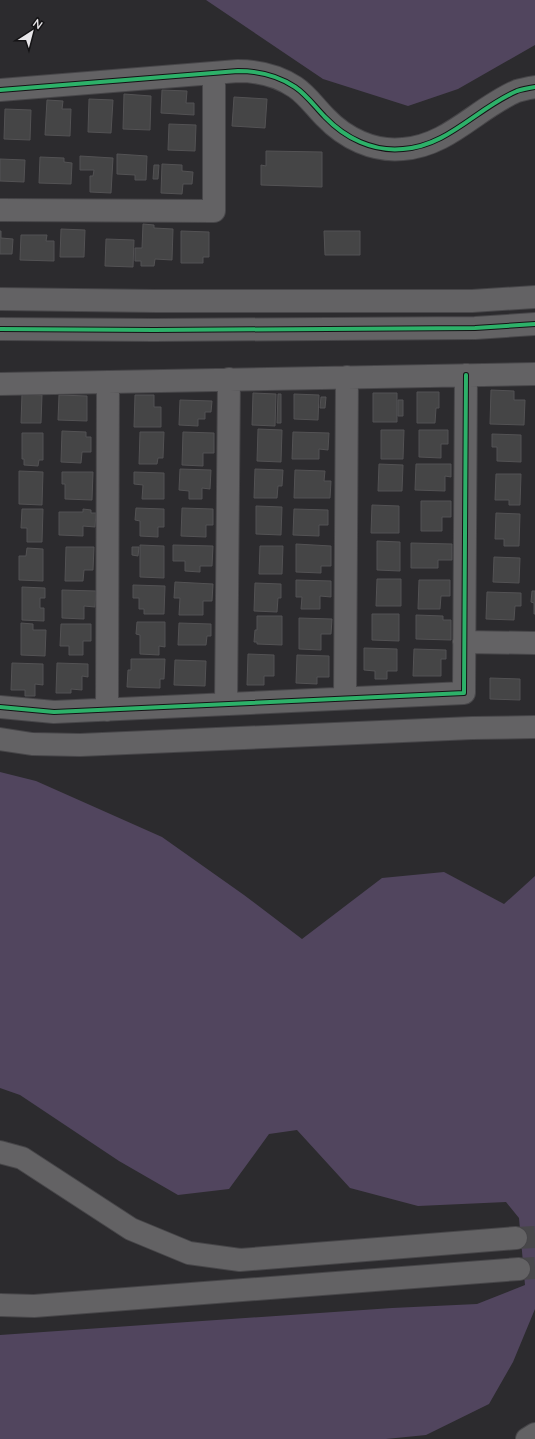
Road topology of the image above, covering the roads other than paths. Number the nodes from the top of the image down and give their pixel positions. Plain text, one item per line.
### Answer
1 (214, 73) junction
2 (535, 87) edge
3 (0, 90) edge
4 (0, 210) edge
5 (535, 297) edge
6 (0, 299) edge
7 (535, 324) edge
8 (0, 330) edge
9 (535, 374) edge
10 (466, 375) junction
11 (347, 377) junction
12 (229, 379) junction
13 (108, 382) junction
14 (0, 384) edge
15 (464, 642) junction
16 (535, 643) edge
17 (345, 698) junction
18 (226, 704) junction
19 (0, 707) edge
20 (107, 710) junction
21 (535, 727) edge
22 (0, 739) edge
23 (0, 1152) edge
24 (516, 1238) tunnel mouth
25 (519, 1269) tunnel mouth
26 (0, 1306) edge
27 (535, 1434) edge
28 (527, 1439) edge

1 - 2 street
1 - 3 street
1 - 4 street
5 - 6 street
7 - 8 street
9 - 10 street
10 - 11 street
10 - 15 street
11 - 12 street
11 - 17 street
12 - 13 street
12 - 18 street
13 - 14 street
13 - 20 street
15 - 16 street
15 - 17 street
17 - 18 street
18 - 20 street
19 - 20 street
21 - 22 street
23 - 24 street
25 - 26 street
27 - 28 street

